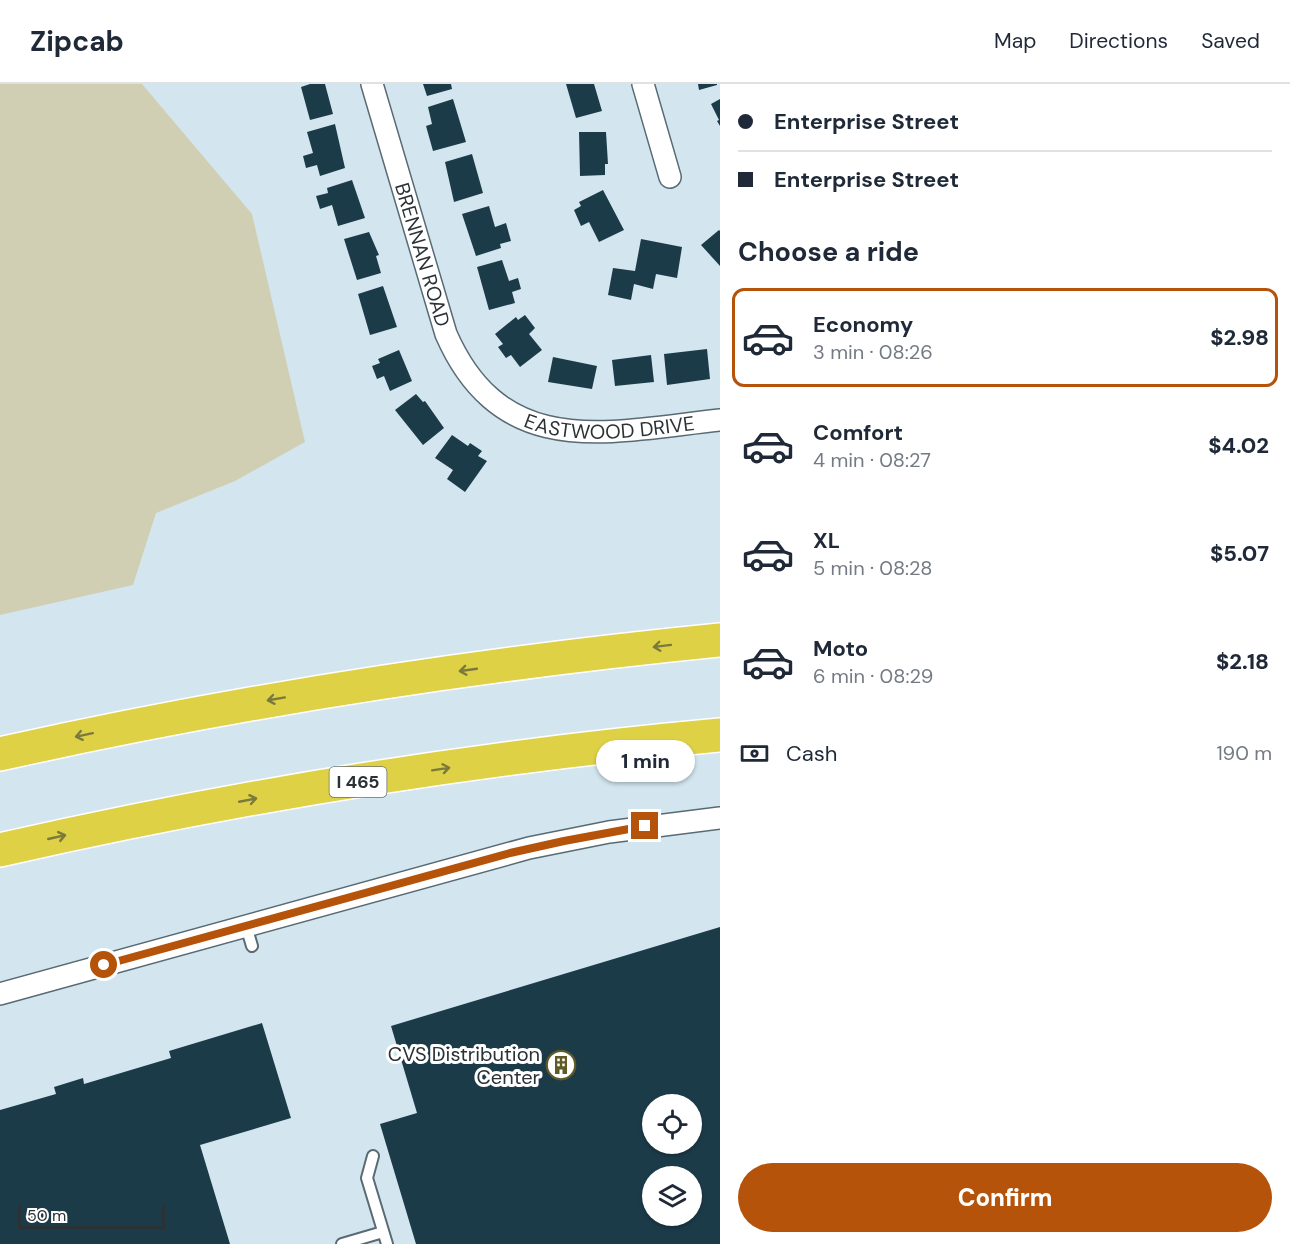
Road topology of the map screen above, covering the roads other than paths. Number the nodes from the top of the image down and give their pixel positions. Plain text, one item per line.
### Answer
1 (372, 84) edge
2 (643, 84) edge
3 (670, 177) dead end
4 (504, 408) joint
5 (720, 420) edge
6 (720, 640) edge
7 (720, 735) edge
8 (0, 754) edge
9 (720, 818) edge
10 (0, 850) edge
11 (246, 926) junction
12 (252, 946) dead end
13 (0, 994) edge
14 (372, 1156) dead end
15 (383, 1232) junction
16 (342, 1244) edge
17 (387, 1244) edge

1 - 4 street, BRENNAN ROAD
2 - 3 street
4 - 5 street, EASTWOOD DRIVE
6 -> 8 highway
10 -> 7 highway, I 465
9 - 11 street
11 - 12 lane
11 - 13 street
14 - 15 lane
15 - 16 lane
15 - 17 lane

